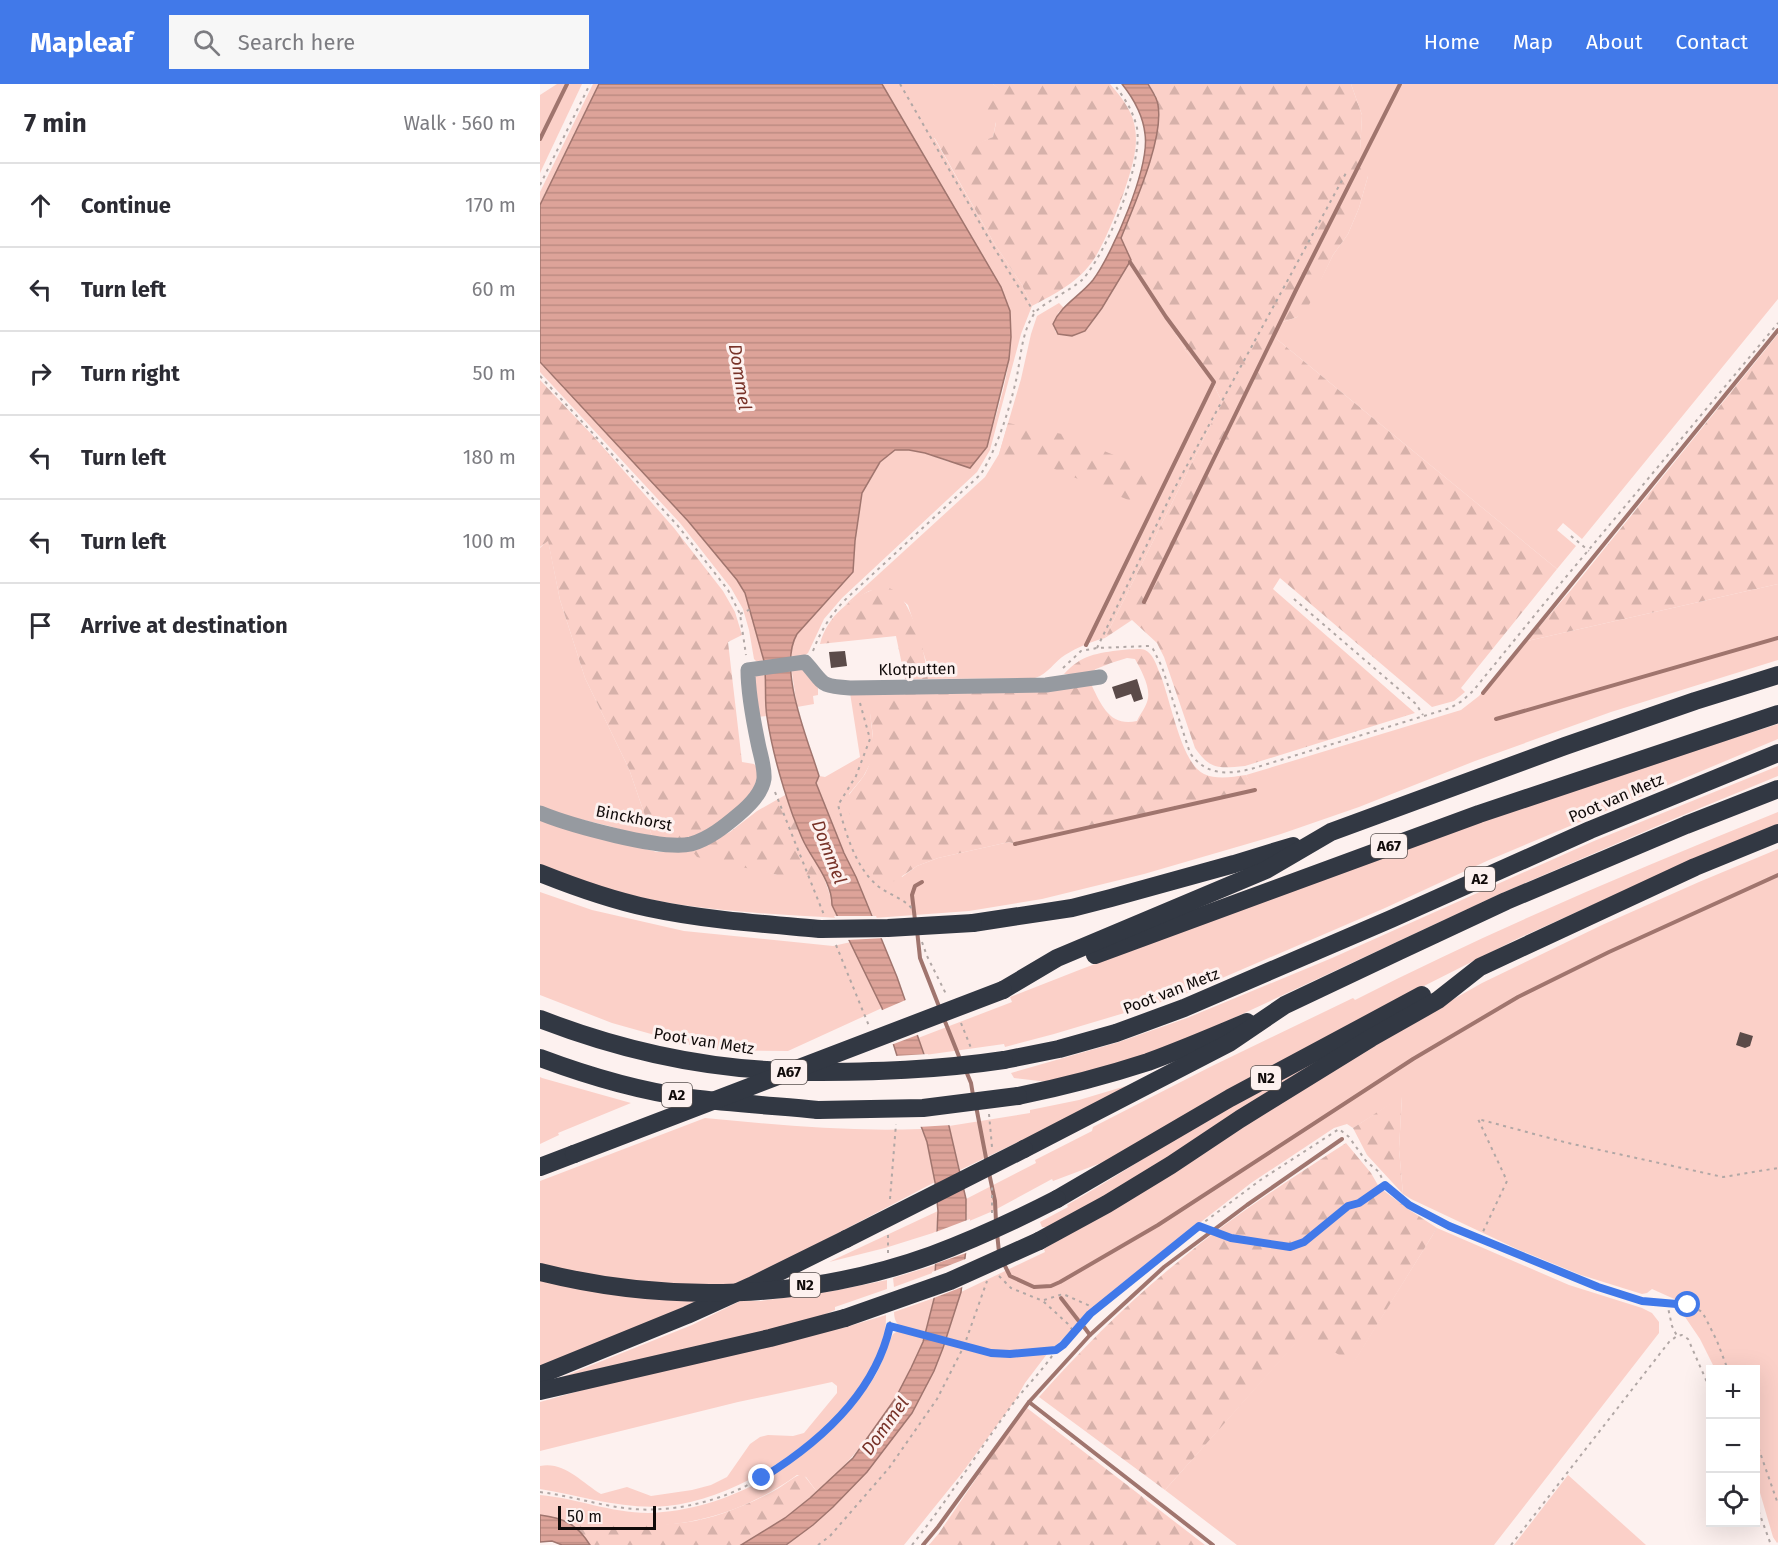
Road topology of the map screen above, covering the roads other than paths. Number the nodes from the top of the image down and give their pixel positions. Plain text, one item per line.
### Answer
1 (752, 669) joint
2 (1778, 675) edge
3 (1100, 677) dead end
4 (1778, 714) edge
5 (1778, 753) edge
6 (1778, 789) edge
7 (540, 813) edge
8 (1331, 832) junction
9 (1778, 833) edge
10 (540, 873) edge
11 (1480, 967) junction
12 (1003, 990) junction
13 (1285, 1005) junction
14 (540, 1019) edge
15 (540, 1058) edge
16 (540, 1167) edge
17 (540, 1272) edge
18 (540, 1375) edge
19 (540, 1391) edge

1 - 3 street, Klotputten
1 - 7 street, Binckhorst
2 - 8 highway
4 - 12 highway, A67
5 - 14 highway, Poot van Metz / A2, bridge
6 - 13 highway, A2
8 - 10 highway, bridge
8 - 12 highway
9 - 11 highway, N2
11 - 17 highway, N2, bridge
11 - 19 highway, bridge
12 - 16 highway, A67, bridge
13 - 15 highway, A2, bridge
13 - 18 highway, bridge

